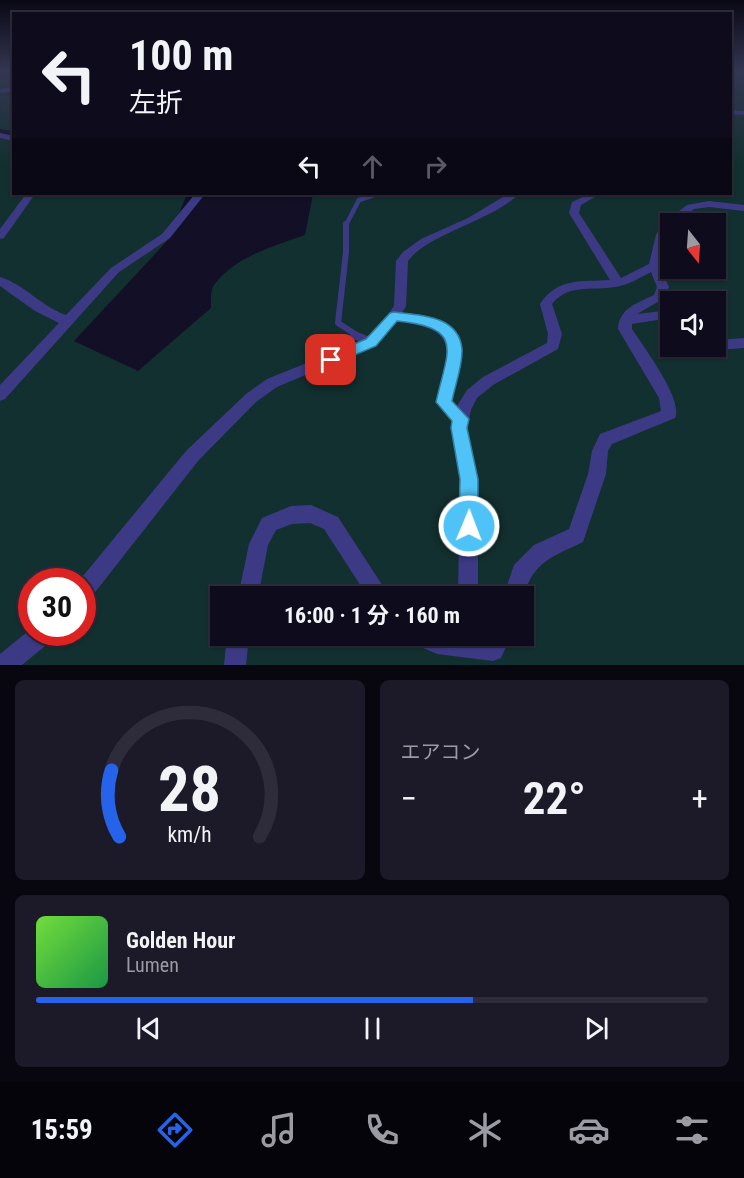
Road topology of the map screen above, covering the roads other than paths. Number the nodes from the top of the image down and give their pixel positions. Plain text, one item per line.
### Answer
1 (8, 137) edge
2 (0, 144) edge
3 (29, 195) edge
4 (199, 195) edge
5 (374, 195) edge
6 (512, 195) edge
7 (593, 195) edge
8 (744, 208) edge
9 (0, 236) edge
10 (654, 266) junction
11 (0, 280) edge
12 (618, 283) junction
13 (660, 315) edge
14 (394, 316) junction
15 (624, 320) junction
16 (68, 321) junction
17 (371, 342) junction
18 (744, 343) edge
19 (726, 344) edge
20 (0, 395) edge
21 (461, 419) junction
22 (96, 576) edge
23 (251, 586) edge
24 (373, 586) edge
25 (468, 586) edge
26 (517, 586) edge
27 (27, 646) edge
28 (237, 646) edge
29 (482, 646) edge
30 (496, 646) edge
31 (5, 665) edge
32 (235, 665) edge

1 - 2 street
3 - 9 street
4 - 16 street
5 - 17 lane
6 - 14 street
7 - 12 street
8 - 10 street
10 - 12 street
10 - 15 street
11 - 16 street
12 - 21 street
13 - 15 street
14 - 17 street
14 - 21 street
15 - 26 street
16 - 20 street
17 - 22 street
18 - 19 street
21 - 25 street
23 - 24 street
27 - 31 street
28 - 32 street
29 - 30 street

